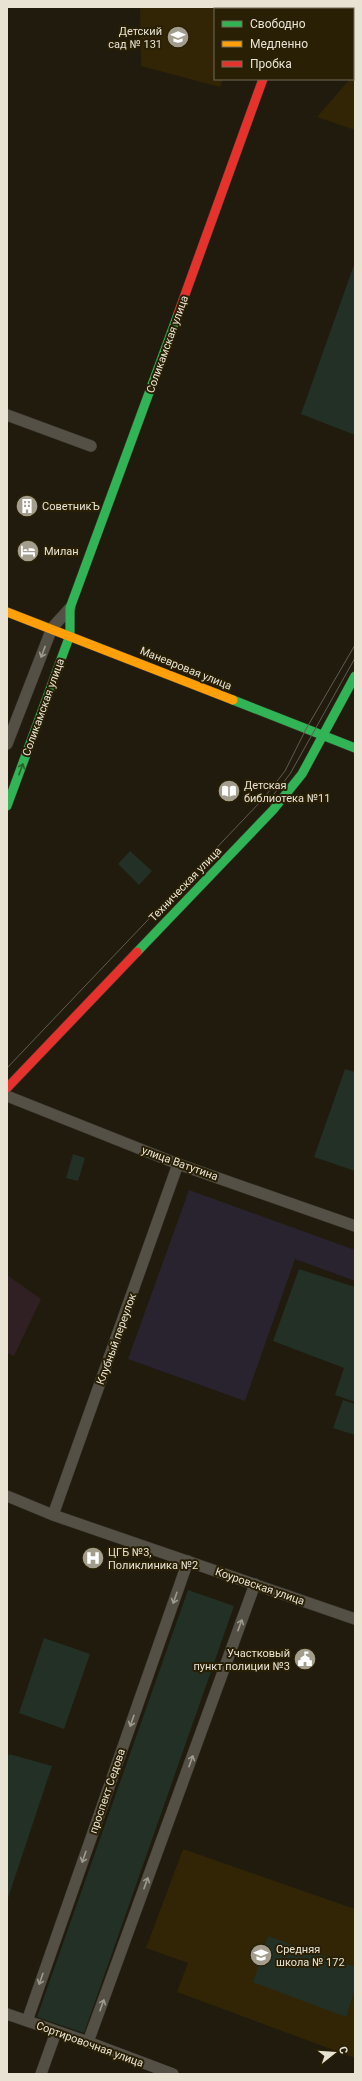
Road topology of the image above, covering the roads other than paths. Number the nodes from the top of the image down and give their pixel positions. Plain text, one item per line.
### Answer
1 (262, 80) edge
2 (7, 415) edge
3 (91, 446) dead end
4 (70, 608) junction
5 (7, 612) edge
6 (52, 628) junction
7 (70, 635) junction
8 (355, 676) edge
9 (322, 735) junction
10 (7, 744) edge
11 (355, 748) edge
12 (7, 806) edge
13 (7, 1088) edge
14 (7, 1096) edge
15 (178, 1164) junction
16 (355, 1226) edge
17 (7, 1496) edge
18 (53, 1514) junction
19 (188, 1561) junction
20 (255, 1584) junction
21 (355, 1619) edge
22 (7, 2014) edge
23 (27, 2021) junction
24 (56, 2032) junction
25 (88, 2042) junction
26 (41, 2074) edge
27 (173, 2074) edge

1 - 4 street, Соликамская улица
2 - 3 street
4 - 6 street, Соликамская улица
4 - 7 street, Соликамская улица
5 - 6 street, Маневровая улица
6 - 7 street, Маневровая улица
6 -> 10 street, Соликамская улица
7 - 9 street, Маневровая улица
12 -> 7 street, Соликамская улица
8 - 9 street, Техническая улица
9 - 11 street, Маневровая улица
9 - 13 street, Техническая улица
14 - 15 street, улица Ватутина
15 - 16 street, улица Ватутина
15 - 18 street, Клубный переулок
17 - 18 street, Коуровская улица
18 - 19 street, Коуровская улица
19 - 20 street, Коуровская улица
19 -> 23 street, проспект Седова
20 - 21 street, Коуровская улица
25 -> 20 street
22 - 23 street, Сортировочная улица
23 - 24 street, Сортировочная улица
24 - 25 street, Сортировочная улица
24 - 26 street
25 - 27 street, Сортировочная улица

